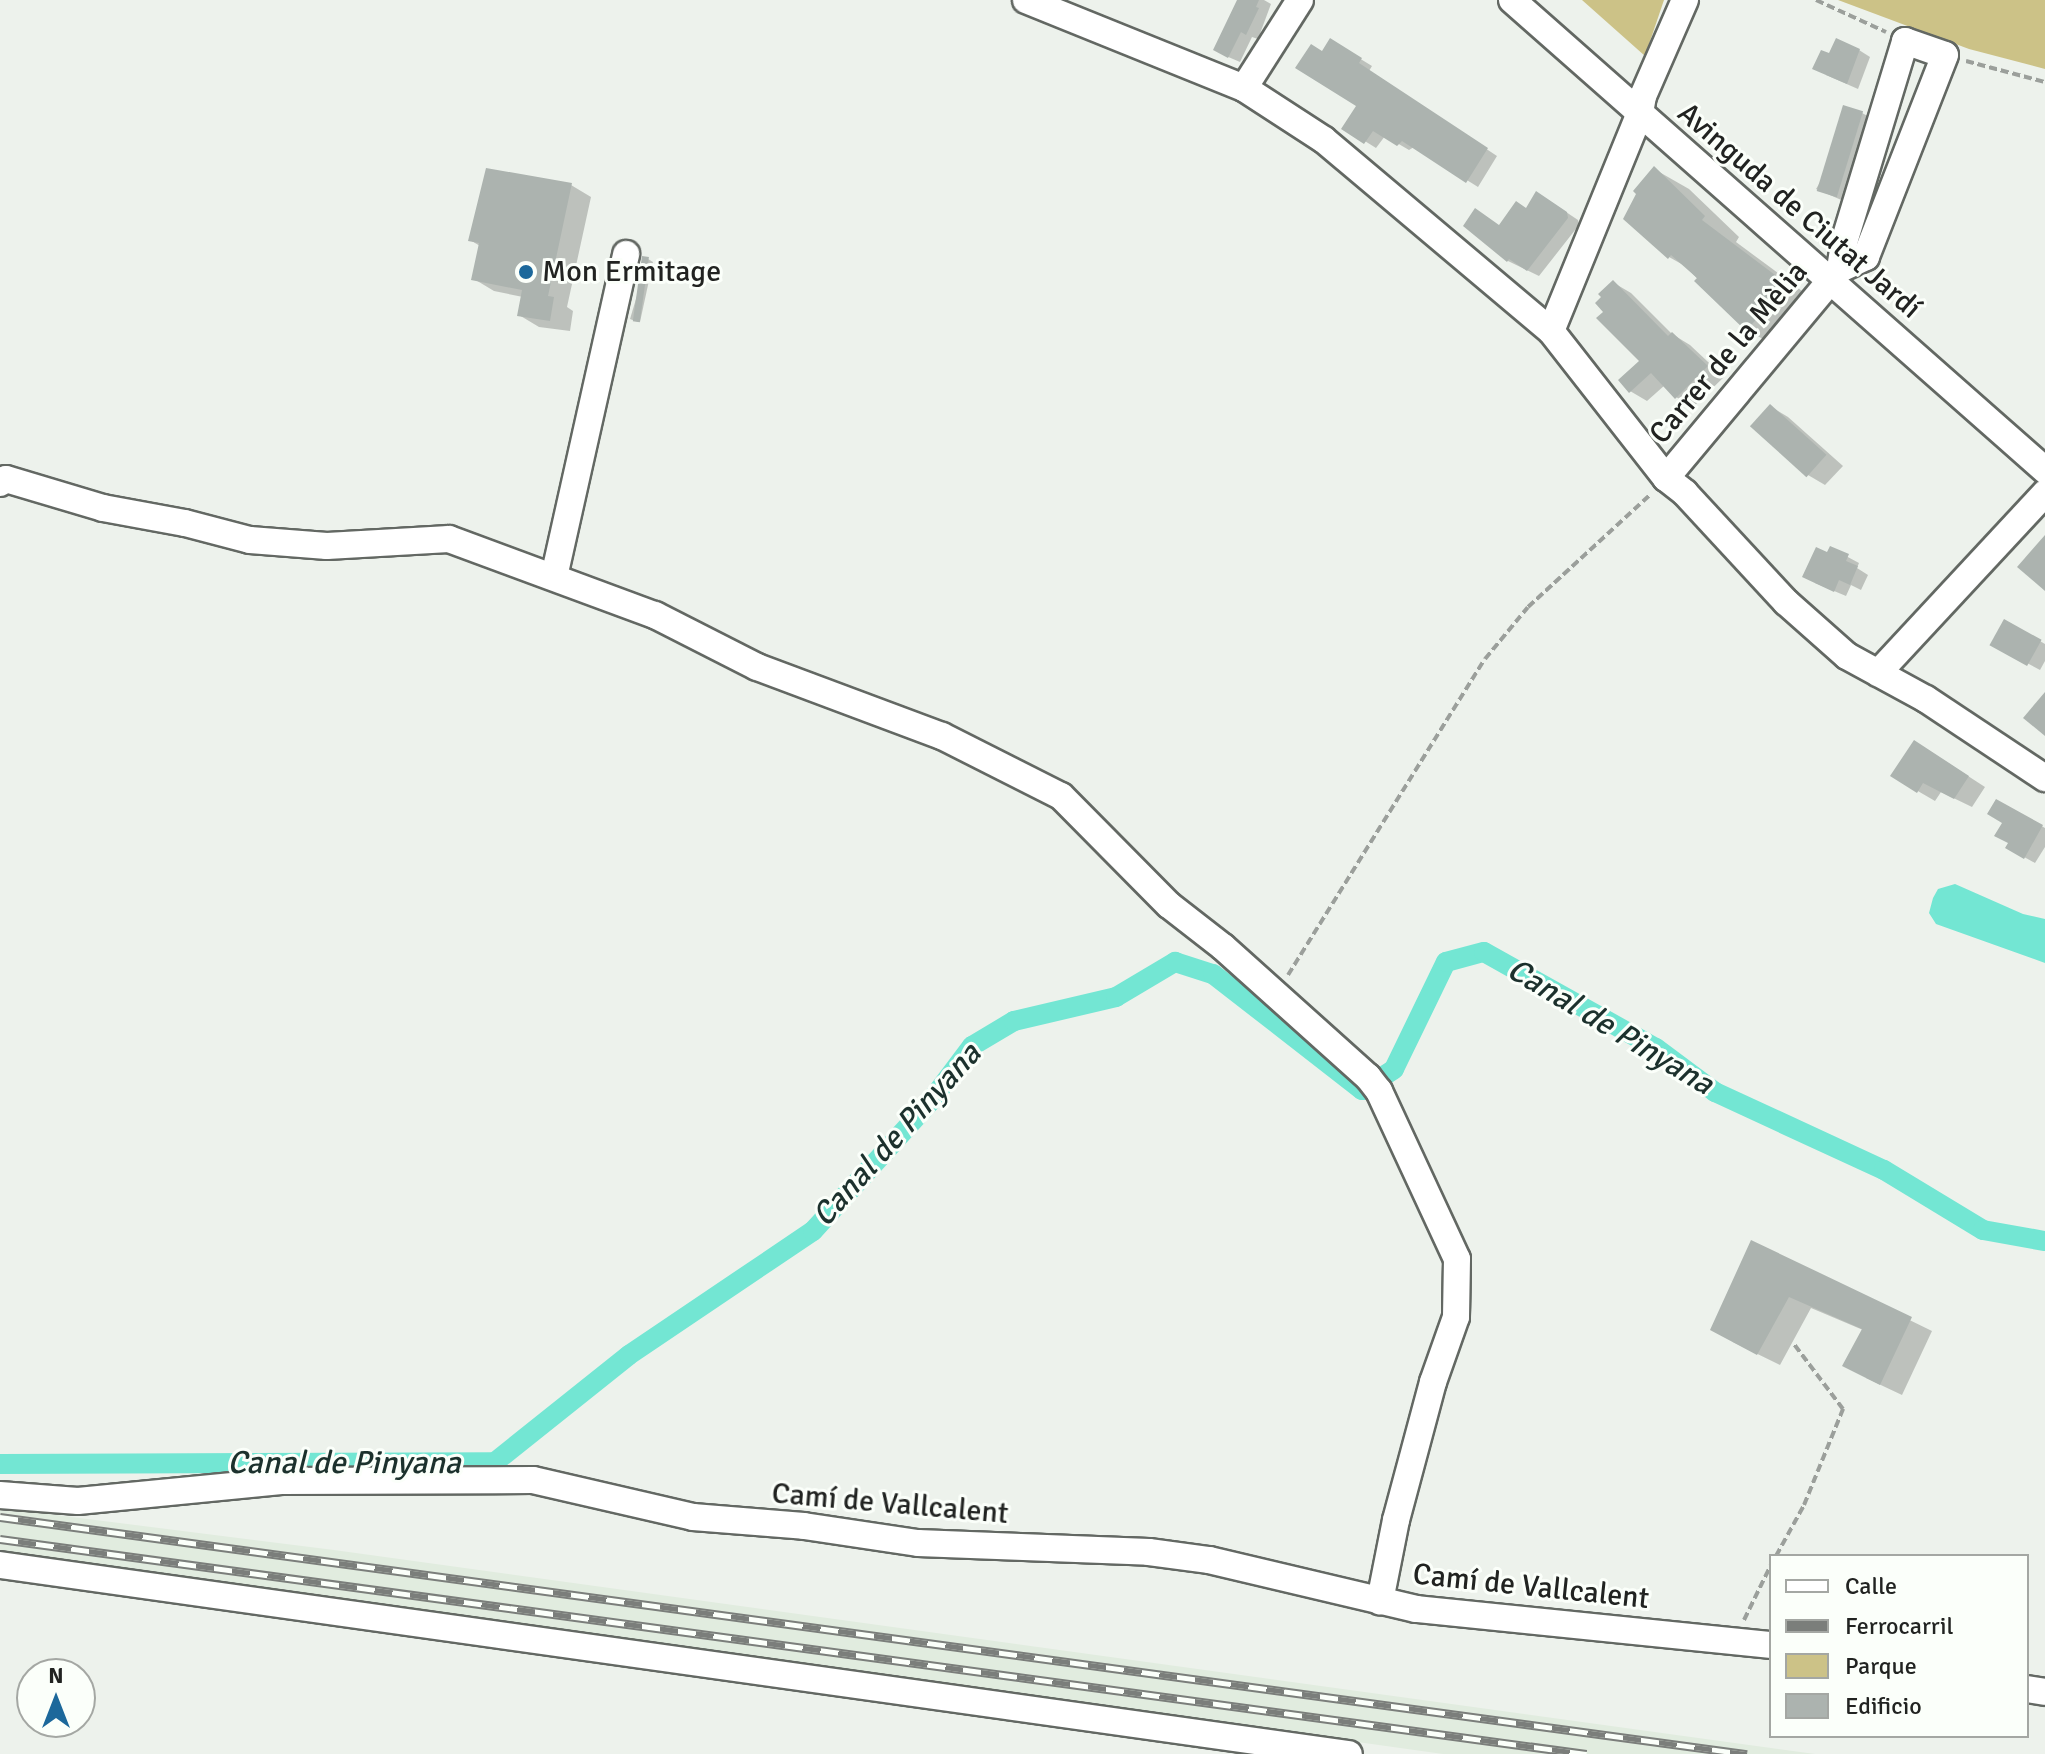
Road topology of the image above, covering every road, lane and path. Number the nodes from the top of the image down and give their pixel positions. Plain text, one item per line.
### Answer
1 (1026, 0) edge
2 (1300, 0) edge
3 (1512, 0) edge
4 (1534, 0) edge
5 (1685, 0) edge
6 (1816, 0) edge
7 (1905, 41) junction
8 (1945, 55) junction
9 (2045, 82) edge
10 (1244, 88) junction
11 (1642, 104) junction
12 (626, 254) dead end
13 (1836, 275) junction
14 (1551, 331) junction
15 (2045, 450) edge
16 (2045, 470) edge
17 (1666, 478) junction
18 (0, 483) edge
19 (2045, 493) edge
20 (554, 577) junction
21 (1878, 673) junction
22 (2045, 778) edge
23 (1276, 994) junction
24 (1793, 1343) dead end
25 (0, 1495) edge
26 (1777, 1554) edge
27 (0, 1565) edge
28 (1769, 1569) edge
29 (1380, 1601) junction
30 (1735, 1641) junction
31 (1769, 1645) edge
32 (1349, 1754) edge

1 - 10 street
2 - 10 street
3 - 11 street, Avinguda de Ciutat Jardí
4 - 11 street, Avinguda de Ciutat Jardí
5 - 11 street
6 - 7 path
7 - 8 street
7 - 13 street, Carrer de la Mèlia
8 - 9 path
8 - 13 street, Carrer de la Mèlia
10 - 14 street
11 - 13 street, Avinguda de Ciutat Jardí
11 - 14 street
12 - 20 street
13 - 15 street, Avinguda de Ciutat Jardí
13 - 16 street, Avinguda de Ciutat Jardí
13 - 17 street, Carrer de la Mèlia
14 - 17 street
17 - 21 street
17 - 23 path
18 - 20 street
19 - 21 street
20 - 23 street
21 - 22 street
23 - 29 street
24 - 26 path
25 - 29 street, Camí de Vallcalent
27 - 32 street
28 - 30 path
29 - 30 street, Camí de Vallcalent
30 - 31 street, Camí de Vallcalent

